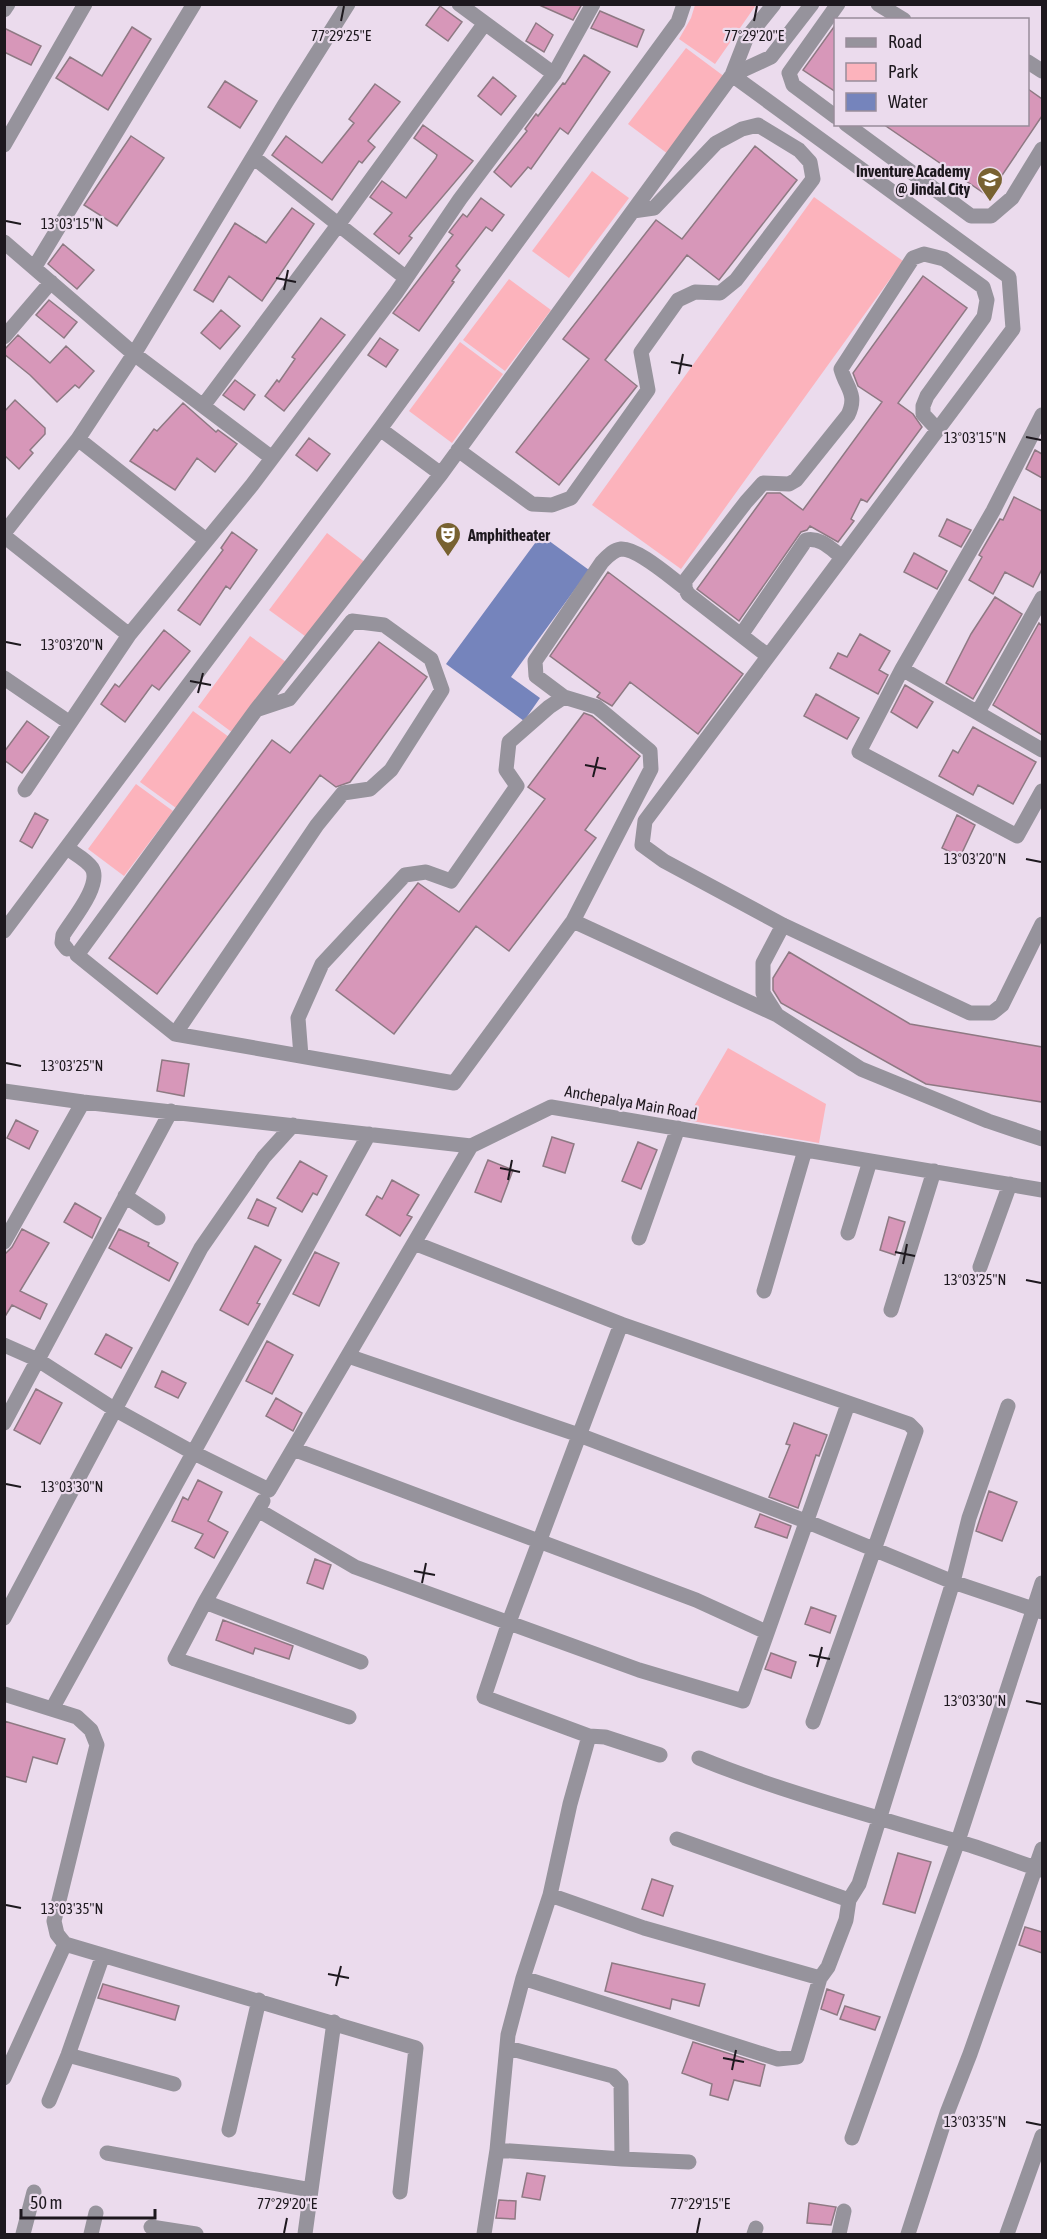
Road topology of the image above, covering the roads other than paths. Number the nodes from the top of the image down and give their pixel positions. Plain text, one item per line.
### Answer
1 (8, 4) edge
2 (85, 4) edge
3 (194, 4) edge
4 (348, 4) edge
5 (459, 4) edge
6 (593, 4) edge
7 (684, 4) edge
8 (774, 4) edge
9 (813, 4) edge
10 (838, 4) edge
11 (878, 4) edge
12 (4, 10) edge
13 (901, 18) edge
14 (485, 23) junction
15 (1029, 63) edge
16 (1042, 71) edge
17 (554, 74) junction
18 (732, 75) junction
19 (834, 116) edge
20 (849, 126) edge
21 (4, 145) edge
22 (1042, 149) edge
23 (253, 157) junction
24 (633, 211) junction
25 (338, 225) junction
26 (4, 242) edge
27 (34, 268) junction
28 (406, 278) junction
29 (51, 282) junction
30 (4, 337) edge
31 (134, 354) junction
32 (203, 406) junction
33 (1042, 415) edge
34 (380, 429) junction
35 (937, 429) junction
36 (78, 439) junction
37 (458, 450) junction
38 (272, 458) junction
39 (441, 474) junction
40 (4, 534) edge
41 (207, 540) junction
42 (842, 557) junction
43 (685, 588) junction
44 (1042, 598) edge
45 (129, 635) junction
46 (741, 635) junction
47 (768, 656) junction
48 (902, 669) junction
49 (4, 678) edge
50 (564, 697) junction
51 (256, 711) junction
52 (978, 712) junction
53 (70, 723) junction
54 (1042, 750) edge
55 (26, 790) dead end
56 (1042, 791) edge
57 (67, 848) junction
58 (573, 921) junction
59 (1042, 924) edge
60 (783, 925) junction
61 (4, 931) edge
62 (67, 949) dead end
63 (777, 1015) junction
64 (175, 1034) junction
65 (301, 1056) junction
66 (4, 1091) edge
67 (83, 1102) junction
68 (171, 1111) junction
69 (293, 1125) junction
70 (678, 1128) junction
71 (369, 1134) junction
72 (1042, 1139) edge
73 (471, 1146) junction
74 (805, 1150) junction
75 (870, 1161) junction
76 (934, 1172) junction
77 (1010, 1184) junction
78 (1042, 1190) edge
79 (125, 1196) junction
80 (158, 1218) dead end
81 (848, 1233) dead end
82 (639, 1238) dead end
83 (4, 1242) edge
84 (414, 1244) junction
85 (980, 1267) dead end
86 (764, 1291) dead end
87 (891, 1310) dead end
88 (621, 1324) junction
89 (4, 1345) edge
90 (348, 1356) junction
91 (38, 1360) junction
92 (848, 1404) junction
93 (1008, 1406) dead end
94 (114, 1410) junction
95 (4, 1423) edge
96 (579, 1435) junction
97 (293, 1449) junction
98 (192, 1452) junction
99 (269, 1490) junction
100 (258, 1510) junction
101 (808, 1522) junction
102 (539, 1541) junction
103 (874, 1549) junction
104 (952, 1582) junction
105 (1042, 1584) edge
106 (205, 1602) junction
107 (1038, 1610) edge
108 (4, 1618) edge
109 (509, 1622) junction
110 (766, 1632) junction
111 (361, 1662) dead end
112 (4, 1694) edge
113 (52, 1709) junction
114 (349, 1717) dead end
115 (813, 1722) dead end
116 (589, 1736) junction
117 (660, 1755) dead end
118 (699, 1758) dead end
119 (879, 1819) junction
120 (677, 1839) dead end
121 (958, 1841) junction
122 (1042, 1849) edge
123 (1039, 1869) edge
124 (550, 1895) junction
125 (849, 1900) junction
126 (65, 1944) junction
127 (103, 1955) junction
128 (523, 1978) junction
129 (820, 1978) junction
130 (259, 2000) junction
131 (334, 2022) junction
132 (508, 2048) junction
133 (68, 2055) junction
134 (4, 2078) edge
135 (174, 2084) dead end
136 (49, 2101) dead end
137 (229, 2130) dead end
138 (1042, 2136) edge
139 (852, 2138) dead end
140 (497, 2150) junction
141 (107, 2153) dead end
142 (622, 2159) junction
143 (688, 2162) dead end
144 (311, 2190) junction
145 (34, 2192) dead end
146 (400, 2192) dead end
147 (844, 2211) dead end
148 (96, 2213) dead end
149 (151, 2227) dead end
150 (23, 2235) edge
151 (91, 2235) edge
152 (196, 2235) edge
153 (305, 2235) edge
154 (484, 2235) edge
155 (839, 2235) edge
156 (908, 2235) edge
157 (1007, 2235) edge

1 - 12 street
2 - 21 street
3 - 27 street
4 - 23 street
5 - 14 street
6 - 17 street
7 - 34 street
8 - 18 street
9 - 18 street
10 - 19 street
11 - 13 street
14 - 17 street
14 - 25 street
15 - 16 street
17 - 28 street
18 - 24 street
18 - 35 street
20 - 22 street
23 - 25 street
23 - 31 street
24 - 37 street
24 - 37 street
25 - 28 street
25 - 32 street
26 - 27 street
27 - 29 street
28 - 38 street
29 - 30 street
29 - 31 street
31 - 32 street
31 - 36 street
32 - 38 street
33 - 48 street
34 - 39 street
34 - 57 street
35 - 42 street
35 - 43 street
36 - 40 street
36 - 41 street
37 - 39 street
38 - 41 street
39 - 51 street
40 - 45 street
41 - 45 street
42 - 46 street
42 - 47 street
43 - 46 street
43 - 50 street
44 - 52 street
45 - 53 street
46 - 47 street
47 - 60 street
48 - 52 street
48 - 56 street
49 - 53 street
50 - 58 street
50 - 65 street
51 - 64 street
51 - 64 street
52 - 54 street
53 - 55 street
57 - 61 street
57 - 62 street
58 - 63 street
58 - 65 street
59 - 60 street
60 - 63 street
63 - 72 street
64 - 65 street
66 - 67 street
67 - 68 street
67 - 83 street
68 - 69 street
68 - 79 street
69 - 71 street
69 - 94 street
70 - 73 street, Anchepalya Main Road
70 - 74 street, Anchepalya Main Road
70 - 82 street
71 - 73 street
71 - 98 street
73 - 84 street
74 - 75 street, Anchepalya Main Road
74 - 86 street
75 - 76 street, Anchepalya Main Road
75 - 81 street
76 - 77 street, Anchepalya Main Road
76 - 87 street
77 - 78 street, Anchepalya Main Road
77 - 85 street
79 - 80 street
79 - 91 street
84 - 88 street
84 - 90 street
88 - 92 street
88 - 96 street
89 - 91 street
90 - 96 street
90 - 97 street
91 - 94 street
91 - 95 street
92 - 101 street
92 - 103 street
93 - 104 street
94 - 98 street
94 - 108 street
96 - 101 street
96 - 102 street
97 - 99 street
97 - 102 street
98 - 99 street
98 - 113 street
99 - 100 street
100 - 106 street
100 - 109 street
101 - 103 street
101 - 110 street
102 - 109 street
102 - 110 street
103 - 104 street
103 - 115 street
104 - 107 street
104 - 119 street
105 - 107 street
106 - 111 street
106 - 114 street
107 - 121 street
109 - 110 street
109 - 116 street
112 - 113 street
113 - 126 street
116 - 117 street
116 - 124 street
118 - 119 street
119 - 121 street
119 - 125 street
120 - 125 street
121 - 123 street
121 - 139 street
122 - 123 street
123 - 156 street
124 - 128 street
124 - 129 street
125 - 129 street
126 - 127 street
126 - 134 street
127 - 130 street
127 - 133 street
128 - 129 street
128 - 132 street
130 - 131 street
130 - 137 street
131 - 144 street
131 - 146 street
132 - 140 street
132 - 142 street
133 - 135 street
133 - 136 street
138 - 157 street
140 - 142 street
140 - 154 street
141 - 144 street
142 - 143 street
144 - 153 street
145 - 150 street
147 - 155 street
148 - 151 street
149 - 152 street

